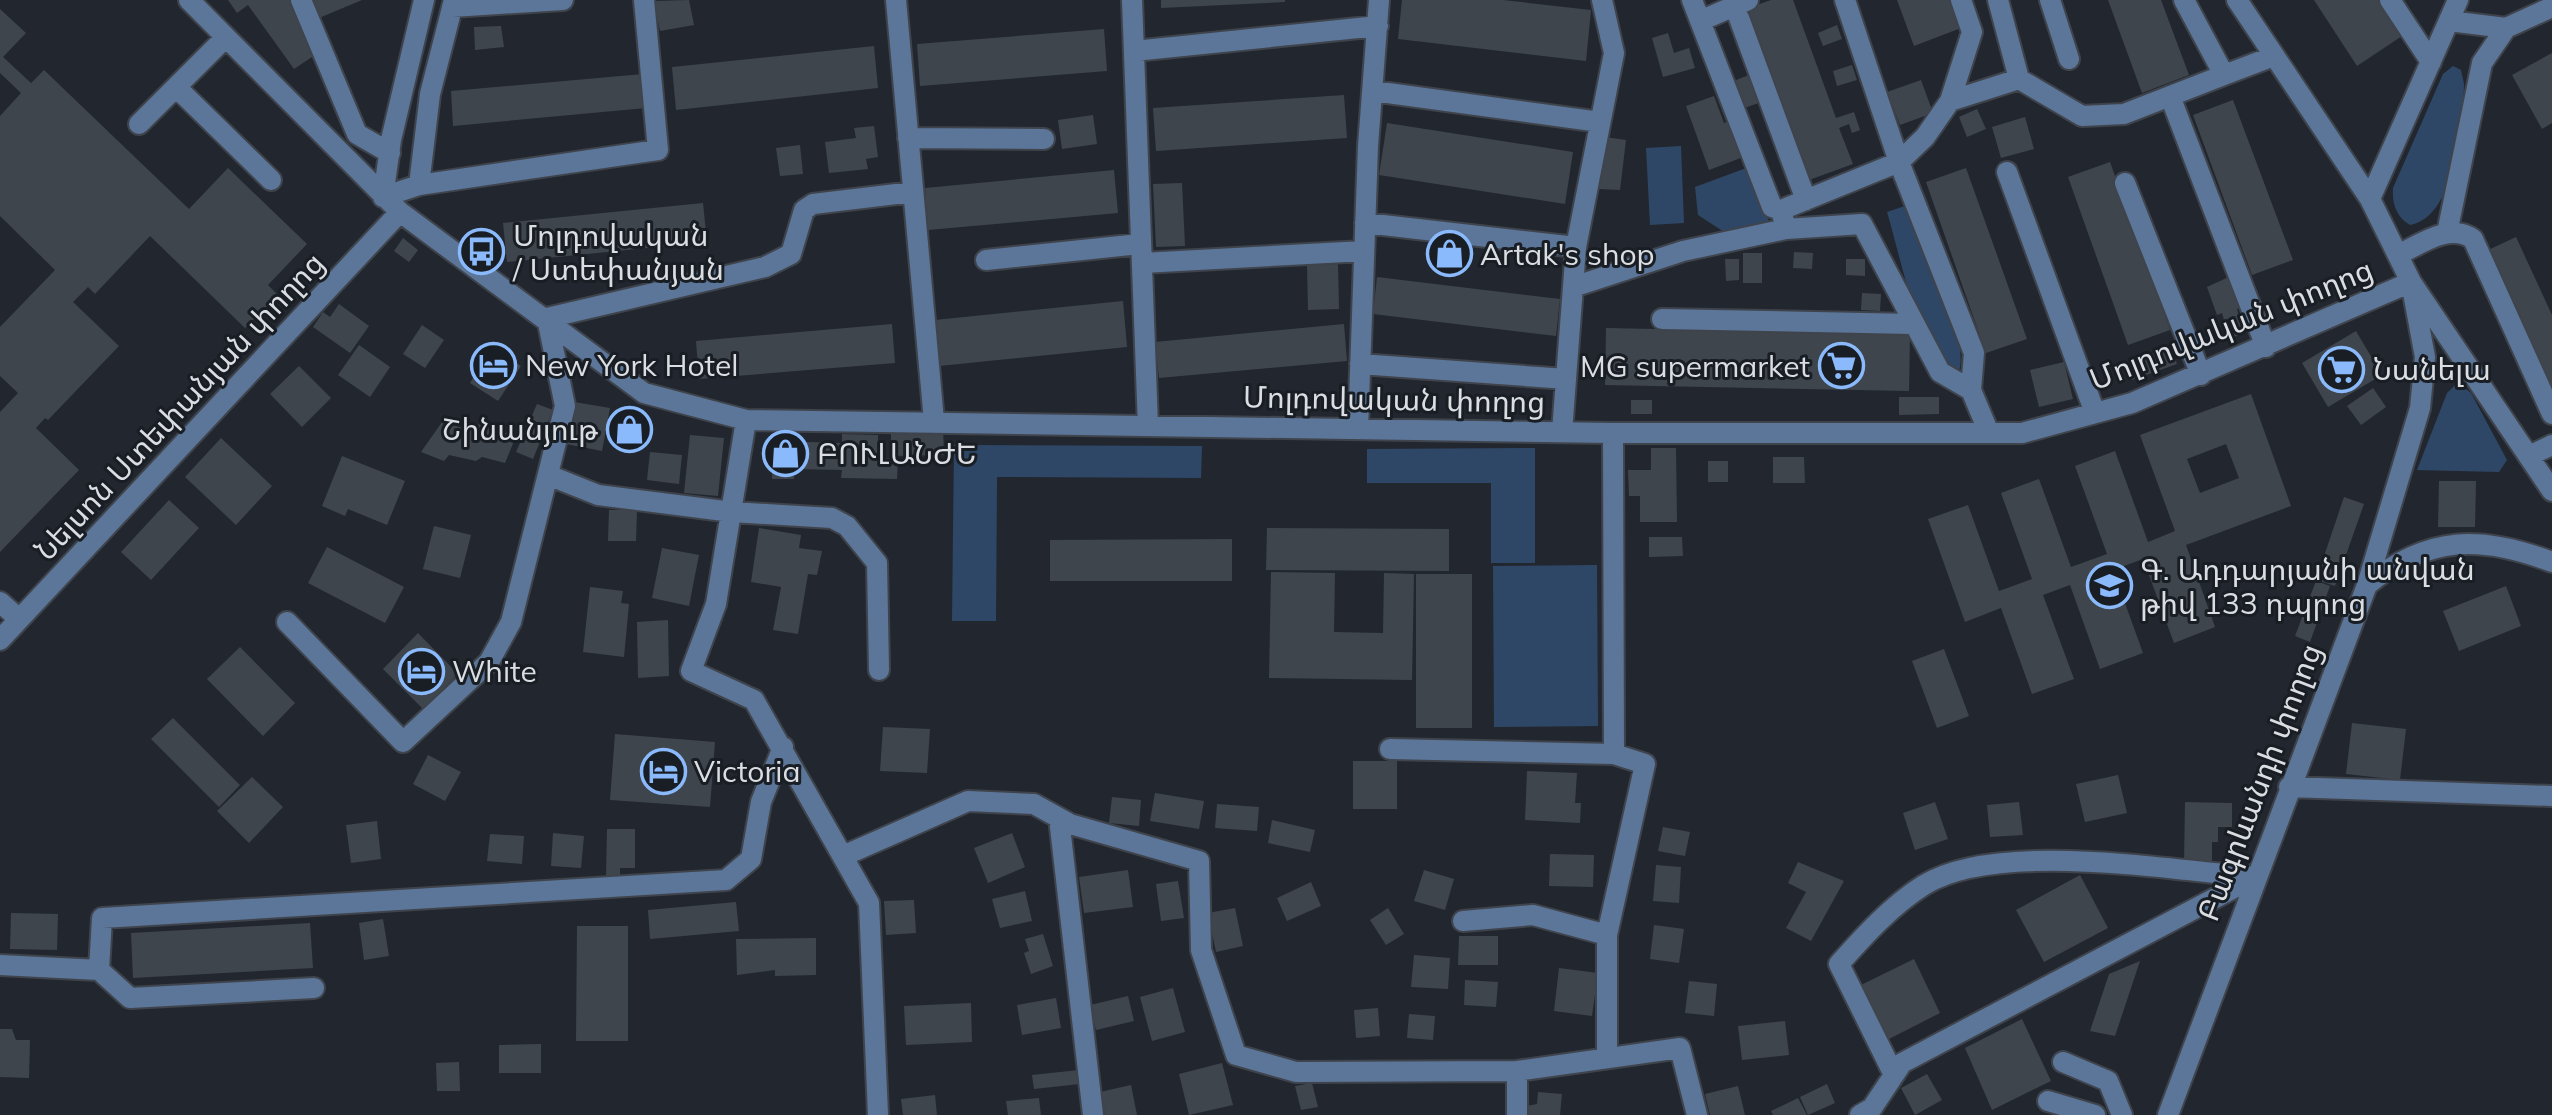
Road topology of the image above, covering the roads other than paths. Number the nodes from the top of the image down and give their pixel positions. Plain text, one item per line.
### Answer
1 (189, 0) edge
2 (301, 0) edge
3 (424, 0) edge
4 (563, 0) edge
5 (644, 0) edge
6 (896, 0) edge
7 (1132, 0) edge
8 (1379, 0) edge
9 (1602, 0) edge
10 (1692, 0) edge
11 (1845, 0) edge
12 (1961, 0) edge
13 (1998, 0) edge
14 (2050, 0) edge
15 (2184, 0) edge
16 (2237, 0) edge
17 (2390, 0) edge
18 (2458, 0) edge
19 (453, 4) edge
20 (2552, 7) edge
21 (1744, 9) edge
22 (1700, 21) junction
23 (2449, 21) junction
24 (1378, 26) junction
25 (2506, 28) junction
26 (226, 37) junction
27 (1134, 51) junction
28 (2274, 56) junction
29 (2069, 59) dead end
30 (2431, 62) junction
31 (2224, 75) junction
32 (2019, 79) junction
33 (176, 87) junction
34 (1373, 91) junction
35 (2170, 96) junction
36 (1950, 101) junction
37 (1600, 122) junction
38 (139, 124) dead end
39 (908, 138) junction
40 (1044, 139) dead end
41 (390, 153) junction
42 (1899, 162) junction
43 (2007, 172) dead end
44 (271, 180) dead end
45 (2125, 183) dead end
46 (419, 185) junction
47 (913, 192) junction
48 (383, 197) junction
49 (2370, 199) junction
50 (1806, 200) junction
51 (400, 212) junction
52 (1784, 219) junction
53 (1365, 223) junction
54 (2447, 233) junction
55 (1576, 247) junction
56 (1364, 251) junction
57 (1141, 253) junction
58 (2398, 255) junction
59 (986, 260) dead end
60 (2411, 282) junction
61 (1573, 287) junction
62 (547, 318) junction
63 (1662, 319) dead end
64 (1912, 324) junction
65 (2266, 347) junction
66 (1360, 364) junction
67 (2201, 375) junction
68 (1566, 379) junction
69 (1971, 390) junction
70 (2095, 413) junction
71 (2552, 414) edge
72 (746, 420) junction
73 (934, 421) junction
74 (1148, 426) junction
75 (1358, 429) junction
76 (1562, 432) junction
77 (1613, 433) junction
78 (1989, 433) junction
79 (2552, 445) edge
80 (2529, 456) junction
81 (2552, 469) edge
82 (548, 475) junction
83 (2552, 491) edge
84 (732, 512) junction
85 (2552, 562) edge
86 (2367, 585) junction
87 (0, 602) edge
88 (19, 619) junction
89 (287, 622) dead end
90 (0, 640) edge
91 (879, 670) dead end
92 (783, 747) junction
93 (1390, 749) dead end
94 (1614, 754) junction
95 (2289, 787) junction
96 (2552, 796) edge
97 (1059, 818) junction
98 (843, 856) junction
99 (2255, 877) junction
100 (1463, 921) dead end
101 (1607, 935) junction
102 (0, 965) edge
103 (99, 970) junction
104 (314, 988) dead end
105 (1607, 1058) junction
106 (2063, 1062) dead end
107 (1517, 1071) junction
108 (1894, 1075) junction
109 (2048, 1101) dead end
110 (2172, 1112) edge
111 (878, 1115) edge
112 (1093, 1115) edge
113 (1517, 1115) edge
114 (1697, 1115) edge
115 (1860, 1115) edge
116 (2095, 1115) edge
117 (2122, 1115) edge

1 - 26 street, Մոլդովական փողոց
2 - 41 street
3 - 41 street
4 - 19 street
5 - 46 street
6 - 39 street
7 - 27 street
8 - 24 street
9 - 37 street
10 - 22 street
11 - 42 street
12 - 36 street
13 - 32 street
14 - 29 street
15 - 31 street
16 - 28 street, Մոլդովական փողոց
17 - 30 street
18 - 23 street
19 - 46 street
20 - 25 street
21 - 22 street
21 - 50 street
22 - 52 street
23 - 25 street
23 - 30 street
24 - 27 street
24 - 34 street
25 - 54 street
26 - 33 street
26 - 48 street, Մոլդովական փողոց
27 - 57 street
28 - 31 street
28 - 49 street, Մոլդովական փողոց
30 - 49 street
31 - 35 street
32 - 35 street
32 - 36 street
33 - 38 street
33 - 44 street
34 - 37 street
34 - 53 street
35 - 65 street
36 - 42 street
37 - 55 street
39 - 40 street
39 - 47 street
41 - 48 street
42 - 50 street
42 - 69 street
43 - 70 street
45 - 67 street
46 - 48 street
47 - 62 street
47 - 73 street
48 - 51 street, Մոլդովական փողոց
49 - 58 street, Մոլդովական փողոց
50 - 52 street
51 - 62 street, Մոլդովական փողոց
51 - 88 street, Նելսոն Ստեփանյան փողոց
52 - 61 street
52 - 64 street
53 - 55 street
53 - 56 street
54 - 58 street
54 - 71 street
55 - 61 street
56 - 57 street
56 - 66 street
57 - 59 street
57 - 74 street
58 - 60 street, Մոլդովական փողոց
60 - 65 street, Մոլդովական փողոց
60 - 80 street
60 - 86 street, Բագրևանդի փողոց
61 - 68 street
62 - 72 street, Մոլդովական փողոց
62 - 82 street
63 - 64 street
64 - 69 street
65 - 67 street, Մոլդովական փողոց
66 - 68 street
66 - 75 street
67 - 70 street, Մոլդովական փողոց
68 - 76 street
69 - 78 street
70 - 78 street, Մոլդովական փողոց
72 - 73 street, Մոլդովական փողոց
72 - 84 street
73 - 74 street, Մոլդովական փողոց
74 - 75 street, Մոլդովական փողոց
75 - 76 street, Մոլդովական փողոց
76 - 77 street, Մոլդովական փողոց
77 - 78 street, Մոլդովական փողոց
77 - 94 street
79 - 80 street
80 - 81 street
80 - 83 street
82 - 84 street
82 - 89 street
84 - 91 street
84 - 92 street
85 - 86 street
86 - 95 street, Բագրևանդի փողոց
87 - 88 street
88 - 90 street, Նելսոն Ստեփանյան փողոց
92 - 98 street
92 - 103 street
93 - 94 street
94 - 101 street
95 - 96 street
95 - 99 street, Բագրևանդի փողոց
97 - 98 street
97 - 107 street
97 - 112 street
98 - 111 street
99 - 108 street
99 - 108 street
99 - 110 street, Բագրևանդի փողոց
100 - 101 street
101 - 105 street
102 - 103 street
103 - 104 street
105 - 107 street
105 - 114 street
106 - 117 street
107 - 113 street
108 - 115 street
109 - 116 street

